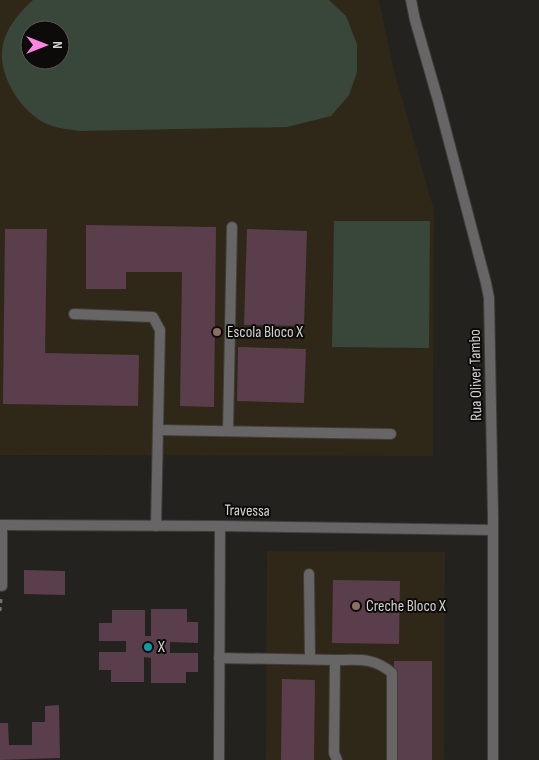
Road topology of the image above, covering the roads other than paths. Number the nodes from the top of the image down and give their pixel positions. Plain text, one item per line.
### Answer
1 (411, 0) edge
2 (232, 227) dead end
3 (74, 314) dead end
4 (158, 430) junction
5 (228, 431) junction
6 (391, 434) dead end
7 (1, 526) edge
8 (156, 526) junction
9 (220, 526) junction
10 (493, 530) junction
11 (309, 574) dead end
12 (2, 586) dead end
13 (219, 658) junction
14 (310, 659) junction
15 (335, 660) junction
16 (219, 760) edge
17 (336, 760) edge
18 (392, 760) edge
19 (493, 760) edge

1 - 10 street, Rua Oliver Tambo
2 - 5 street
3 - 4 street
4 - 5 street
4 - 8 street
5 - 6 street
7 - 8 street, Travessa
7 - 12 street
8 - 9 street, Travessa
9 - 10 street, Travessa
9 - 13 street
10 - 19 street, Rua Oliver Tambo
11 - 14 street
13 - 14 street
13 - 16 street
14 - 15 street
15 - 17 street
15 - 18 street

